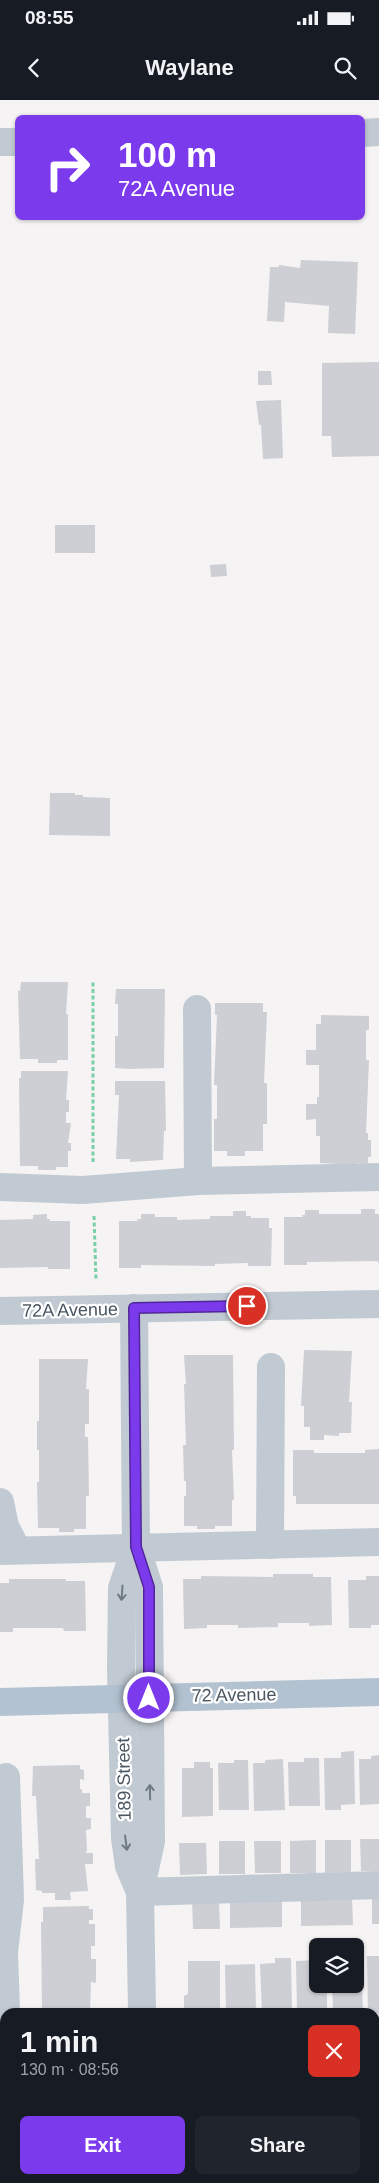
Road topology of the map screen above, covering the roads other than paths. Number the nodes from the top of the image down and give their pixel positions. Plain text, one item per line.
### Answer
1 (379, 132) edge
2 (365, 133) edge
3 (0, 142) edge
4 (15, 142) edge
5 (197, 1009) dead end
6 (379, 1177) edge
7 (198, 1181) junction
8 (0, 1187) edge
9 (379, 1304) edge
10 (134, 1308) junction
11 (0, 1311) edge
12 (271, 1367) dead end
13 (0, 1502) edge
14 (379, 1542) edge
15 (270, 1545) junction
16 (136, 1547) junction
17 (8, 1550) edge
18 (379, 1692) edge
19 (122, 1698) junction
20 (149, 1698) junction
21 (0, 1702) edge
22 (6, 1777) dead end
23 (379, 1885) edge
24 (140, 1892) junction
25 (6, 2008) edge
26 (142, 2008) edge

1 - 2 street
3 - 4 street
5 - 7 street
6 - 7 street
7 - 8 street
9 - 10 street, 72A Avenue
10 - 11 street, 72A Avenue
10 - 16 street, 189 Street
12 - 15 street
13 - 17 street
14 - 15 street
15 - 16 street
16 - 17 street
16 -> 19 street, 189 Street
16 - 20 street, 189 Street
18 - 20 main road, 72 Avenue
19 - 20 main road, 72 Avenue
19 - 21 main road, 72 Avenue
19 -> 24 street, 189 Street
24 -> 20 street, 189 Street
22 - 25 street
23 - 24 street
24 - 26 street, 189 Street

